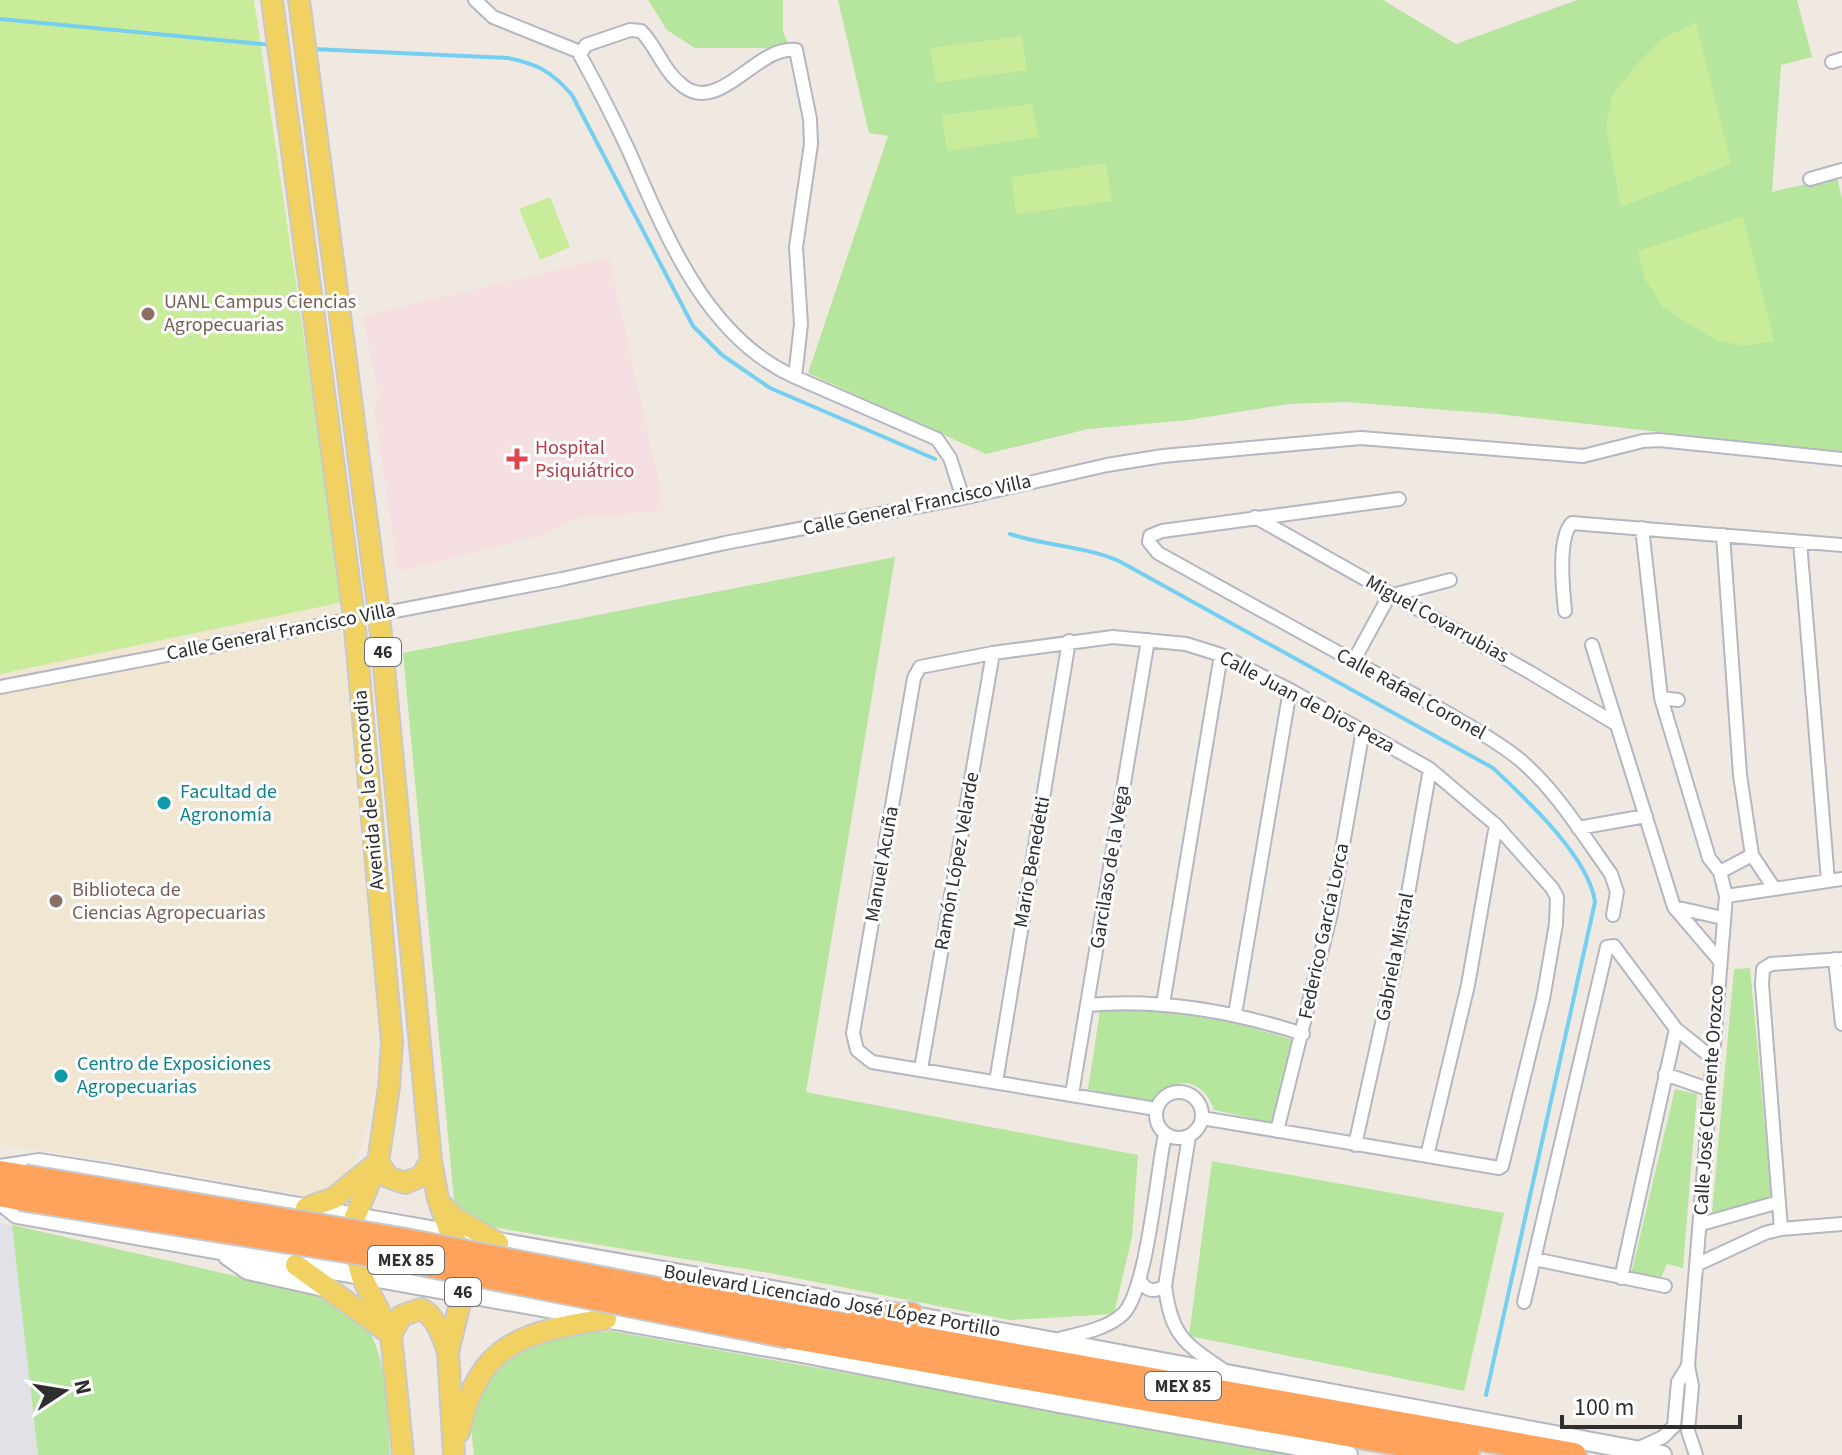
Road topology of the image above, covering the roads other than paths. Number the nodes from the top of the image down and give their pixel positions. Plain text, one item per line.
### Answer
1 (272, 0) edge
2 (299, 0) edge
3 (475, 0) edge
4 (580, 52) junction
5 (1842, 170) edge
6 (1810, 179) dead end
7 (795, 377) junction
8 (1842, 459) edge
9 (963, 498) junction
10 (1399, 499) dead end
11 (1255, 517) junction
12 (1642, 528) junction
13 (1723, 535) junction
14 (1800, 542) junction
15 (1842, 545) edge
16 (1450, 580) dead end
17 (1392, 594) junction
18 (1565, 611) dead end
19 (379, 614) junction
20 (354, 618) junction
21 (1148, 640) junction
22 (1069, 641) junction
23 (1592, 645) dead end
24 (993, 653) junction
25 (1221, 655) junction
26 (1353, 662) junction
27 (914, 678) joint
28 (0, 687) edge
29 (1290, 690) junction
30 (1661, 698) junction
31 (1678, 700) dead end
32 (1616, 724) junction
33 (1363, 730) junction
34 (1430, 769) junction
35 (1646, 816) junction
36 (1496, 825) junction
37 (1578, 828) junction
38 (1752, 855) junction
39 (1720, 872) junction
40 (1842, 879) edge
41 (1828, 881) junction
42 (1774, 888) junction
43 (1726, 896) junction
44 (1674, 907) junction
45 (1613, 915) dead end
46 (1723, 918) junction
47 (1839, 959) edge
48 (1720, 961) junction
49 (1163, 1004) junction
50 (1087, 1005) junction
51 (1235, 1014) junction
52 (1842, 1024) edge
53 (1676, 1029) junction
54 (1303, 1034) junction
55 (1711, 1057) junction
56 (921, 1069) junction
57 (1665, 1074) junction
58 (996, 1082) junction
59 (1708, 1089) junction
60 (1072, 1094) junction
61 (1156, 1109) junction
62 (1202, 1118) junction
63 (1277, 1131) junction
64 (1165, 1134) junction
65 (1189, 1136) junction
66 (1355, 1145) junction
67 (1427, 1156) junction
68 (431, 1160) junction
69 (378, 1162) junction
70 (7, 1185) edge
71 (438, 1199) junction
72 (1779, 1202) junction
73 (306, 1208) junction
74 (355, 1217) junction
75 (1701, 1224) junction
76 (1842, 1224) edge
77 (1149, 1225) junction
78 (1781, 1229) junction
79 (1173, 1231) junction
80 (451, 1235) junction
81 (498, 1243) junction
82 (530, 1248) junction
83 (223, 1252) junction
84 (1534, 1259) junction
85 (296, 1265) junction
86 (1696, 1265) junction
87 (362, 1277) junction
88 (1621, 1278) junction
89 (1139, 1279) junction
90 (1165, 1286) junction
91 (1665, 1286) dead end
92 (324, 1287) junction
93 (463, 1292) junction
94 (1524, 1302) dead end
95 (522, 1304) junction
96 (911, 1315) junction
97 (606, 1319) junction
98 (826, 1323) junction
99 (791, 1326) junction
100 (391, 1335) junction
101 (1052, 1341) junction
102 (448, 1352) junction
103 (1688, 1366) junction
104 (1228, 1373) junction
105 (1637, 1449) junction
106 (403, 1455) edge
107 (454, 1455) edge
108 (1348, 1455) edge
109 (1467, 1455) edge
110 (1574, 1455) edge
111 (1662, 1455) edge
112 (1696, 1455) edge

1 - 20 main road, Avenida de la Concordia / 46
2 - 19 main road, Avenida de la Concordia / 46
3 - 4 street
4 - 7 street
4 - 7 street
5 - 6 street
7 - 9 street
8 - 9 street, Calle General Francisco Villa
9 - 19 street, Calle General Francisco Villa
10 - 11 street
11 - 17 street, Miguel Covarrubias
11 - 26 street, Calle Rafael Coronel
12 - 13 street
12 - 18 street
12 - 30 street, Calle José Clemente Orozco
13 - 14 street
13 - 38 street
14 - 15 street
14 - 41 street
16 - 17 street
17 - 26 street
17 - 32 street, Miguel Covarrubias
19 - 20 street, Calle General Francisco Villa
19 - 68 main road, Avenida de la Concordia / 46
20 - 28 street, Calle General Francisco Villa
20 - 69 main road, Avenida de la Concordia / 46
21 - 22 street, Calle Juan de Dios Peza
21 - 25 street, Calle Juan de Dios Peza
21 - 50 street, Garcilaso de la Vega
22 - 24 street, Calle Juan de Dios Peza
22 - 58 street, Mario Benedetti
23 - 32 street
24 - 27 street, Calle Juan de Dios Peza
24 - 56 street, Ramón López Velarde
25 - 29 street, Calle Juan de Dios Peza
25 - 49 street
26 - 37 street, Calle Rafael Coronel
27 - 56 street, Manuel Acuña
29 - 33 street, Calle Juan de Dios Peza
29 - 51 street
30 - 31 street
30 - 39 street, Calle José Clemente Orozco
32 - 35 street
33 - 34 street, Calle Juan de Dios Peza
33 - 54 street, Federico García Lorca
34 - 36 street, Calle Juan de Dios Peza
34 - 66 street, Gabriela Mistral
35 - 37 street
35 - 44 street
36 - 67 street
36 - 67 street, Calle Juan de Dios Peza
37 - 45 street, Calle Rafael Coronel
38 - 39 street
38 - 42 street
39 - 43 street, Calle José Clemente Orozco
40 - 41 street
41 - 42 street
42 - 43 street
43 - 46 street, Calle José Clemente Orozco
44 - 46 street
44 - 48 street
46 - 48 street, Calle José Clemente Orozco
47 - 52 street
47 - 72 street
48 - 55 street, Calle José Clemente Orozco
49 - 50 street
49 - 51 street
50 - 60 street, Garcilaso de la Vega
51 - 54 street
53 - 55 street
53 - 57 street
53 - 84 street
54 - 63 street, Federico García Lorca
55 - 59 street, Calle José Clemente Orozco
56 - 58 street
57 - 59 street
57 - 88 street
58 - 60 street
59 - 75 street, Calle José Clemente Orozco
60 - 61 street
61 - 62 street
61 - 64 street
62 - 63 street
62 - 65 street
63 - 66 street
64 - 65 street
64 - 77 street
65 - 79 street
66 - 67 street
68 - 69 main road
68 - 71 main road, Avenida de la Concordia / 46
69 - 73 main road
69 - 74 main road, Avenida de la Concordia / 46
70 - 73 street, Boulevard Licenciado José López Portillo
70 - 83 street
70 - 99 highway, Boulevard Licenciado José López Portillo / MEX 85, bridge
71 - 80 main road, Avenida de la Concordia / 46
71 - 81 main road
72 - 75 street
72 - 78 street
73 - 74 street, Boulevard Licenciado José López Portillo
73 - 85 street
74 - 80 street, Boulevard Licenciado José López Portillo
74 - 87 main road, Avenida de la Concordia / 46
75 - 86 street, Calle José Clemente Orozco
76 - 78 street
77 - 79 street
77 - 89 street
78 - 86 street
79 - 90 street
80 - 81 street, Boulevard Licenciado José López Portillo
80 - 93 main road, Avenida de la Concordia / 46
81 - 82 street, Boulevard Licenciado José López Portillo
82 - 95 street
82 - 96 street, Boulevard Licenciado José López Portillo
83 - 85 street
83 - 92 street
84 - 88 street
84 - 94 street
85 - 87 street
85 - 92 main road
86 - 103 street, Calle José Clemente Orozco
87 - 93 street
87 - 100 main road, Avenida de la Concordia / 46
88 - 91 street
89 - 90 street
89 - 101 street
90 - 104 street
92 - 100 main road
93 - 95 street
93 - 102 main road, Avenida de la Concordia / 46
95 - 97 street
96 - 98 highway
96 - 101 street, Boulevard Licenciado José López Portillo
97 - 107 main road
97 - 108 street
98 - 99 highway, Boulevard Licenciado José López Portillo / MEX 85
98 - 110 highway, Boulevard Licenciado José López Portillo / MEX 85
99 - 109 highway, Boulevard Licenciado José López Portillo / MEX 85
100 - 102 main road
100 - 106 main road, Avenida de la Concordia / 46
101 - 104 street, Boulevard Licenciado José López Portillo
102 - 107 main road, Avenida de la Concordia / 46
103 - 105 street, Calle José Clemente Orozco
103 - 112 street, Calle José Clemente Orozco
104 - 105 street, Boulevard Licenciado José López Portillo
105 - 111 street, Boulevard Licenciado José López Portillo

